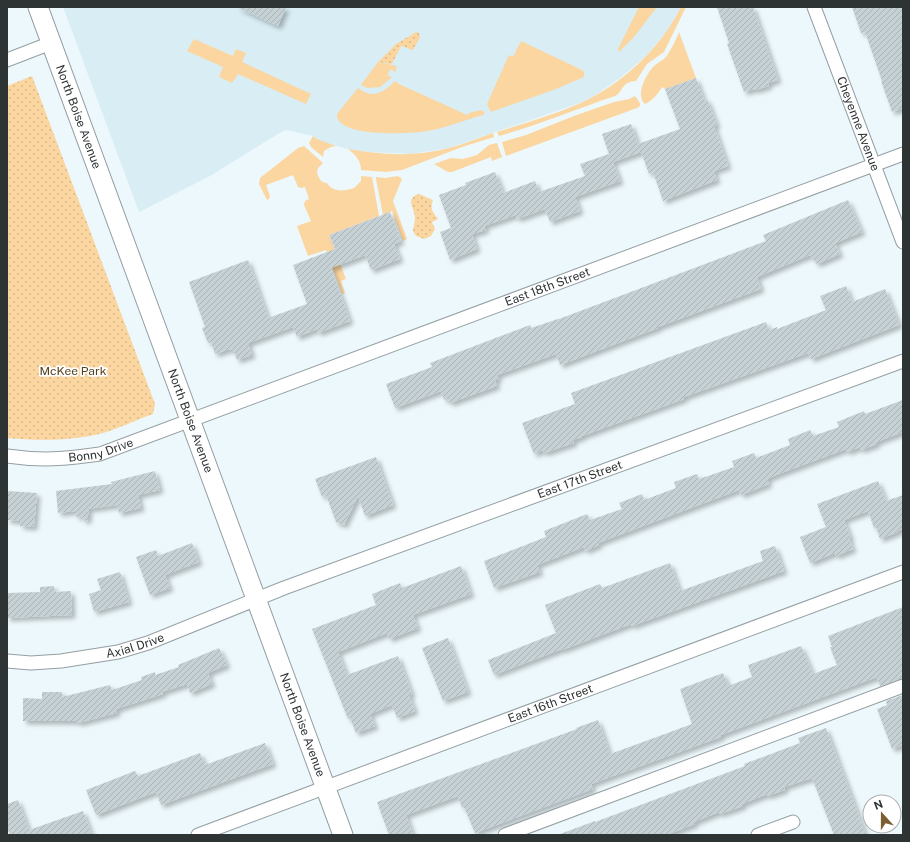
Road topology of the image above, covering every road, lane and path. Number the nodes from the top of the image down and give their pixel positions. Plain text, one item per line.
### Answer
1 (38, 7) edge
2 (814, 7) edge
3 (52, 43) junction
4 (7, 60) edge
5 (903, 154) edge
6 (874, 165) junction
7 (903, 242) edge
8 (903, 360) edge
9 (191, 421) junction
10 (7, 456) edge
11 (903, 572) edge
12 (256, 599) junction
13 (7, 661) edge
14 (903, 686) edge
15 (325, 787) junction
16 (793, 822) dead end
17 (198, 835) edge
18 (343, 835) edge
19 (505, 835) edge
20 (758, 835) edge

1 - 3 street, North Boise Avenue
2 - 6 street, Cheyenne Avenue
3 - 4 street
3 - 9 street, North Boise Avenue
5 - 6 street, East 18th Street
6 - 7 street, Cheyenne Avenue
6 - 9 street, East 18th Street
8 - 12 street, East 17th Street
9 - 10 street, Bonny Drive
9 - 12 street, North Boise Avenue
11 - 15 street, East 16th Street
12 - 13 street, Axial Drive
12 - 15 street, North Boise Avenue
14 - 19 street
15 - 17 street, East 16th Street
15 - 18 street, North Boise Avenue
16 - 20 street

